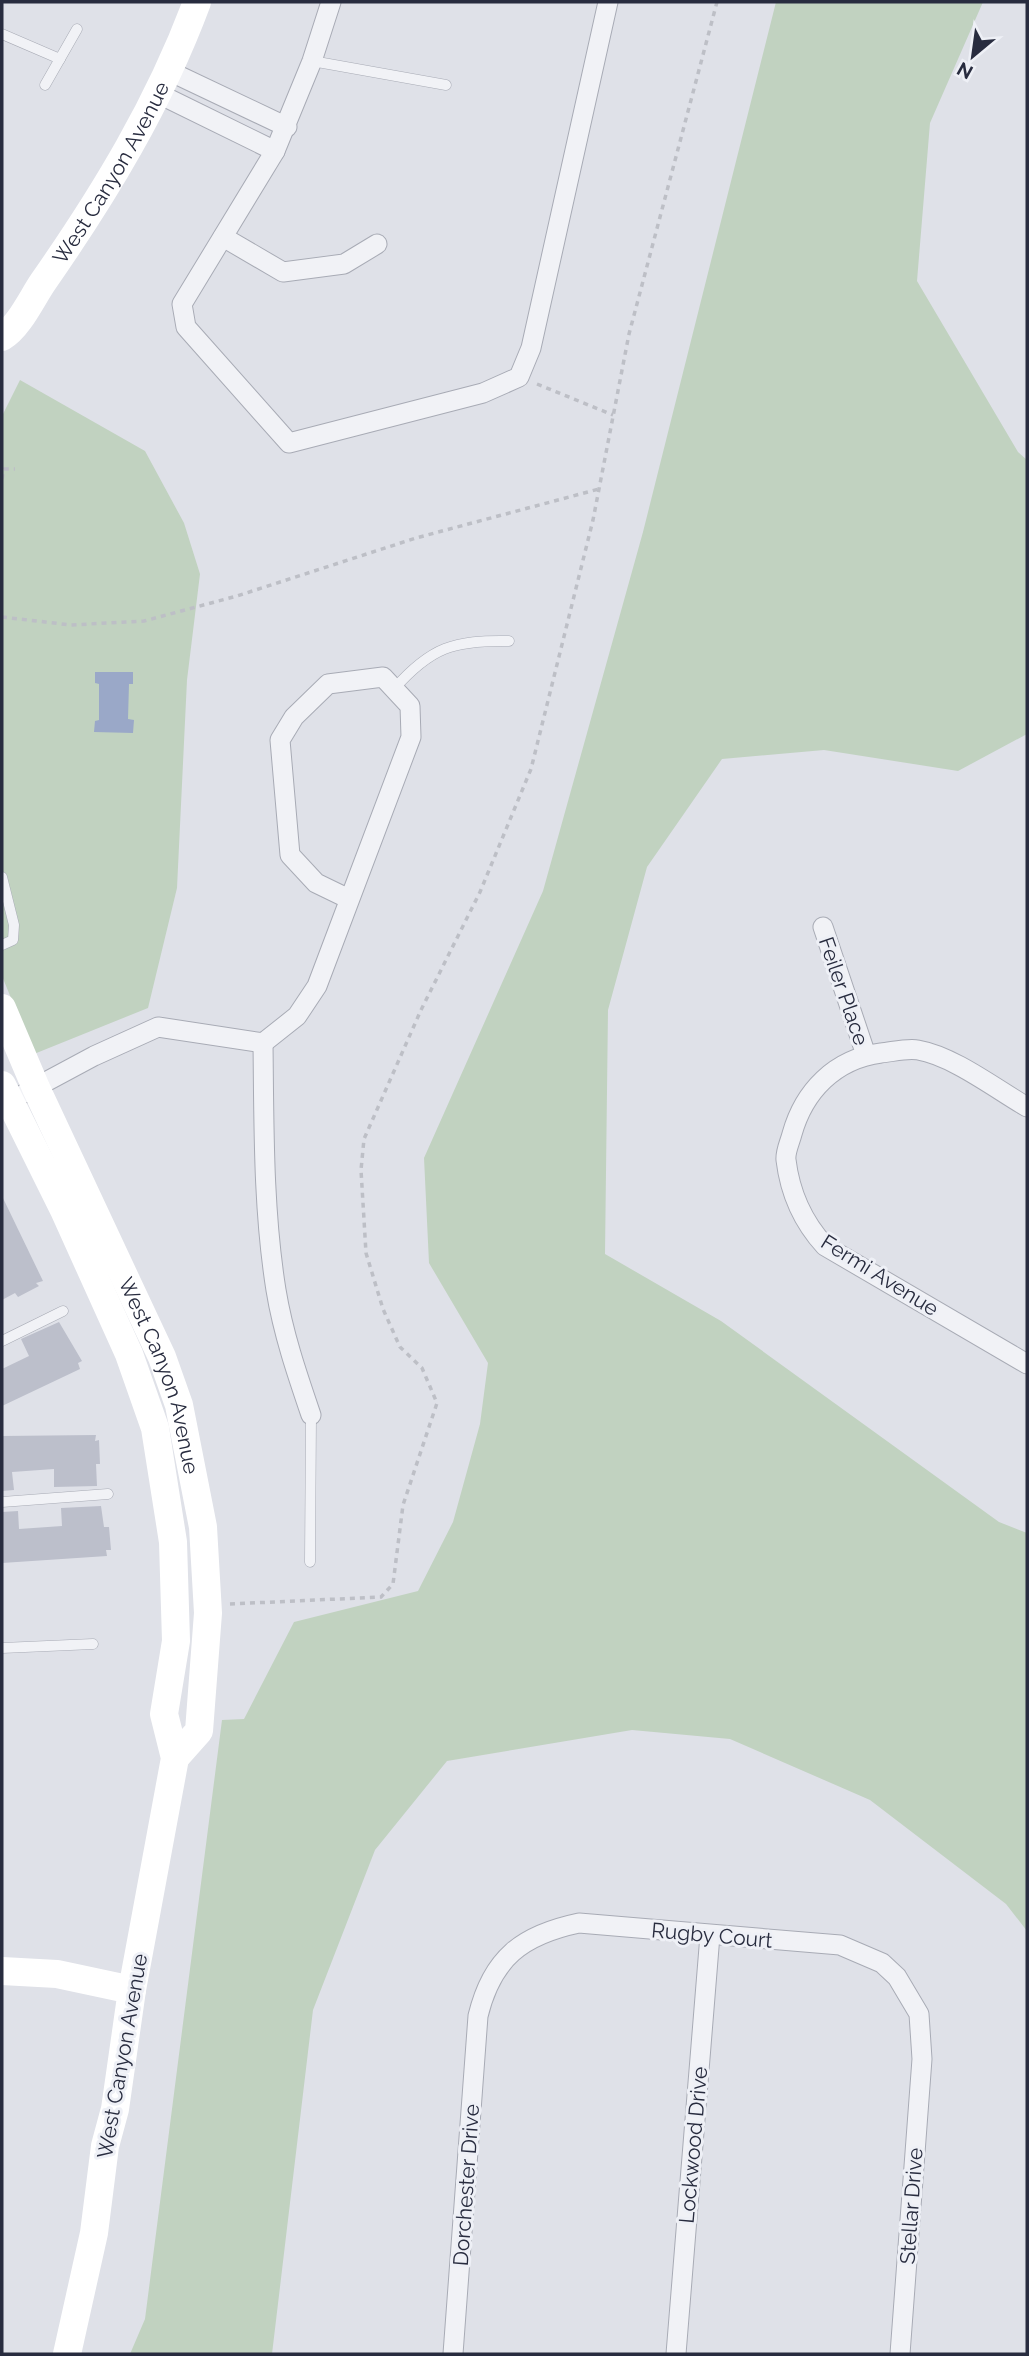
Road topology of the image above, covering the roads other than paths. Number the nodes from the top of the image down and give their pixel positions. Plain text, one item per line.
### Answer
1 (331, 2) edge
2 (608, 2) edge
3 (192, 3) edge
4 (77, 29) dead end
5 (2, 34) edge
6 (60, 60) junction
7 (312, 61) junction
8 (164, 83) junction
9 (45, 85) dead end
10 (446, 85) dead end
11 (287, 127) junction
12 (275, 151) junction
13 (223, 237) junction
14 (377, 244) dead end
15 (3, 341) edge
16 (509, 641) dead end
17 (394, 689) junction
18 (2, 877) edge
19 (349, 899) junction
20 (823, 927) dead end
21 (2, 945) edge
22 (2, 1008) edge
23 (263, 1043) junction
24 (866, 1055) junction
25 (36, 1088) junction
26 (4, 1096) edge
27 (1027, 1107) edge
28 (63, 1311) dead end
29 (2, 1340) edge
30 (1027, 1364) edge
31 (311, 1415) joint
32 (108, 1494) dead end
33 (2, 1502) edge
34 (310, 1562) dead end
35 (93, 1644) dead end
36 (2, 1648) edge
37 (175, 1758) junction
38 (710, 1935) junction
39 (2, 1971) edge
40 (132, 1990) junction
41 (478, 2016) joint
42 (922, 2059) joint
43 (67, 2354) edge
44 (453, 2354) edge
45 (676, 2354) edge
46 (900, 2354) edge

1 - 7 street
2 - 13 street
3 - 8 street, West Canyon Avenue
4 - 6 lane
5 - 6 lane
6 - 9 lane
7 - 10 lane
7 - 11 street
8 - 11 street
8 - 12 street
8 - 15 street, West Canyon Avenue
11 - 12 street
12 - 13 street
13 - 14 street
16 - 17 lane
17 - 19 street
17 - 19 street
18 - 21 lane
19 - 23 street
20 - 24 street, Feiler Place
22 - 25 street, West Canyon Avenue
23 - 25 street
23 - 31 street
24 - 27 street, Fermi Avenue
24 - 30 street, Fermi Avenue
25 - 26 street
25 - 37 street, West Canyon Avenue
26 - 37 street, West Canyon Avenue
28 - 29 lane
31 - 34 lane
32 - 33 lane
35 - 36 lane
37 - 40 street, West Canyon Avenue
38 - 41 street, Rugby Court
38 - 42 street, Rugby Court
38 - 45 street, Lockwood Drive
39 - 40 street
40 - 43 street, West Canyon Avenue
41 - 44 street, Dorchester Drive
42 - 46 street, Stellar Drive

